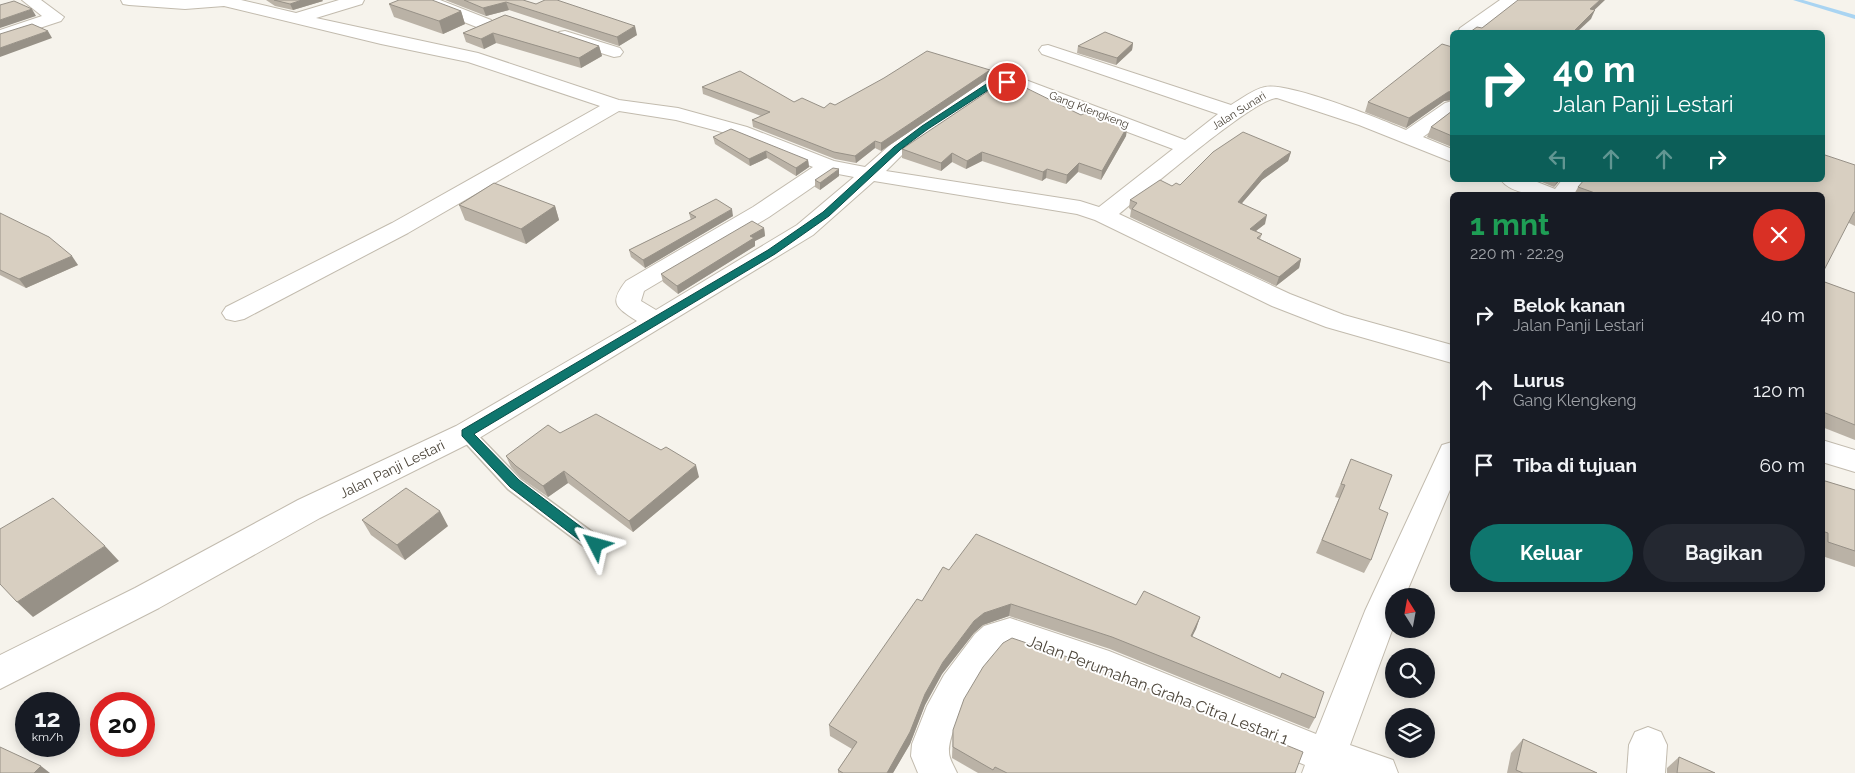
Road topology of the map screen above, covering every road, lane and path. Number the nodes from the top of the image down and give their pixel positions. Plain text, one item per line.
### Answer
1 (129, 0) edge
2 (356, 0) edge
3 (425, 0) edge
4 (1511, 0) edge
5 (65, 2) dead end
6 (194, 2) edge
7 (36, 4) edge
8 (502, 18) edge
9 (295, 20) junction
10 (485, 24) junction
11 (1469, 30) edge
12 (550, 31) edge
13 (0, 36) edge
14 (433, 48) junction
15 (1048, 50) dead end
16 (614, 52) dead end
17 (616, 105) junction
18 (1450, 108) edge
19 (1233, 112) junction
20 (1408, 138) junction
21 (1186, 147) junction
22 (1450, 155) edge
23 (829, 166) junction
24 (869, 174) junction
25 (1517, 182) edge
26 (1572, 182) edge
27 (1543, 192) edge
28 (1564, 192) edge
29 (1103, 215) junction
30 (235, 313) dead end
31 (656, 321) junction
32 (1450, 353) edge
33 (466, 433) junction
34 (1825, 452) edge
35 (1450, 457) edge
36 (1855, 461) edge
37 (596, 545) dead end
38 (0, 673) edge
39 (1324, 764) edge
40 (938, 773) edge
41 (1379, 773) edge

1 - 6 street
2 - 9 street
3 - 10 street
4 - 11 street
5 - 7 street
6 - 9 street
7 - 13 street
8 - 10 street
9 - 14 street
10 - 14 street
12 - 16 street
14 - 17 street
15 - 19 street
17 - 23 street
17 - 30 street
18 - 20 street
19 - 20 street, Jalan Sunari
19 - 21 street, Jalan Sunari
20 - 22 street, Jalan Sunari
21 - 24 street, Gang Klengkeng
21 - 29 street, Jalan Sunari
23 - 24 street
23 - 31 street
24 - 29 street
24 - 31 street, Jalan Panji Lestari
25 - 27 street
26 - 28 street
29 - 32 street
31 - 33 street, Jalan Panji Lestari
33 - 37 lane
33 - 38 street, Jalan Panji Lestari
34 - 36 street
35 - 39 street
39 - 40 street, Jalan Perumahan Graha Citra Lestari 1
39 - 41 street, Jalan Perumahan Graha Citra Lestari 1

